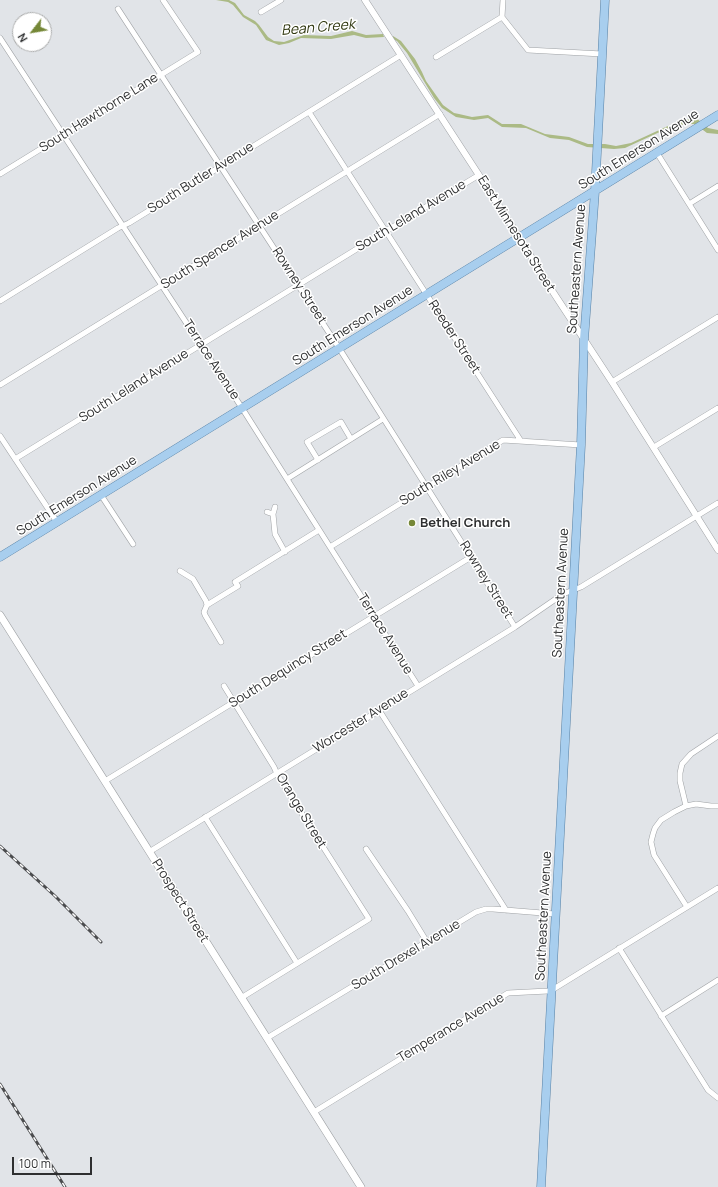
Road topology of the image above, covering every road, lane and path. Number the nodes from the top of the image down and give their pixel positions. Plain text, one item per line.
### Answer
1 (163, 0) edge
2 (281, 0) edge
3 (365, 0) edge
4 (503, 0) edge
5 (605, 0) edge
6 (118, 8) dead end
7 (262, 12) dead end
8 (502, 17) junction
9 (1, 42) edge
10 (602, 54) junction
11 (401, 55) junction
12 (436, 57) dead end
13 (161, 75) junction
14 (309, 112) junction
15 (440, 114) junction
16 (718, 115) edge
17 (64, 135) junction
18 (657, 153) junction
19 (220, 166) junction
20 (348, 171) junction
21 (0, 174) edge
22 (479, 175) junction
23 (718, 186) edge
24 (595, 191) junction
25 (689, 204) junction
26 (123, 225) junction
27 (259, 226) junction
28 (386, 231) junction
29 (519, 238) junction
30 (718, 250) edge
31 (162, 285) junction
32 (298, 285) junction
33 (427, 294) junction
34 (0, 301) edge
35 (718, 317) edge
36 (584, 340) junction
37 (201, 345) junction
38 (339, 348) junction
39 (612, 382) junction
40 (0, 385) edge
41 (242, 408) junction
42 (718, 408) edge
43 (384, 419) junction
44 (0, 436) edge
45 (351, 439) junction
46 (521, 441) junction
47 (581, 445) junction
48 (654, 447) junction
49 (15, 459) junction
50 (318, 460) junction
51 (287, 479) junction
52 (427, 487) junction
53 (101, 495) junction
54 (718, 502) edge
55 (275, 507) dead end
56 (267, 512) dead end
57 (273, 514) junction
58 (697, 516) junction
59 (57, 522) junction
60 (319, 530) junction
61 (133, 544) dead end
62 (330, 547) junction
63 (718, 550) edge
64 (285, 552) junction
65 (0, 557) edge
66 (471, 557) junction
67 (180, 572) dead end
68 (573, 590) junction
69 (206, 605) junction
70 (0, 615) edge
71 (374, 617) junction
72 (515, 627) junction
73 (221, 642) dead end
74 (224, 686) dead end
75 (418, 686) junction
76 (234, 703) junction
77 (379, 710) junction
78 (718, 736) edge
79 (277, 773) junction
80 (105, 781) junction
81 (686, 806) junction
82 (718, 806) edge
83 (205, 817) junction
84 (366, 849) dead end
85 (149, 852) junction
86 (718, 888) edge
87 (687, 907) junction
88 (506, 910) junction
89 (555, 914) junction
90 (427, 942) junction
91 (619, 948) junction
92 (298, 963) junction
93 (718, 980) edge
94 (552, 990) junction
95 (241, 998) junction
96 (661, 1016) junction
97 (267, 1038) junction
98 (718, 1098) edge
99 (314, 1112) junction
100 (361, 1187) edge
101 (541, 1187) edge

1 - 13 street, South Hawthorne Lane
2 - 7 street
3 - 11 street, East Minnesota Street
4 - 8 street
5 - 10 main road, Southeastern Avenue
6 - 13 street, Rowney Street
8 - 10 street
8 - 12 street
9 - 17 street, Terrace Avenue
10 - 24 main road, Southeastern Avenue
11 - 14 street, South Butler Avenue
11 - 15 street, East Minnesota Street
13 - 17 street, South Hawthorne Lane
13 - 19 street, Rowney Street
14 - 19 street, South Butler Avenue
14 - 20 street, Reeder Street
15 - 20 street, South Spencer Avenue
15 - 22 street, East Minnesota Street
16 - 18 main road, South Emerson Avenue
17 - 21 street, South Hawthorne Lane
17 - 26 street, Terrace Avenue
18 - 24 main road, South Emerson Avenue
18 - 25 street
19 - 26 street, South Butler Avenue
19 - 27 street, Rowney Street
20 - 27 street, South Spencer Avenue
20 - 28 street, Reeder Street
22 - 28 street, South Leland Avenue
22 - 29 street, East Minnesota Street
23 - 25 street
24 - 29 main road, South Emerson Avenue
24 - 36 main road, Southeastern Avenue
25 - 30 street
26 - 31 street, Terrace Avenue
26 - 34 street, South Butler Avenue
27 - 31 street, South Spencer Avenue
27 - 32 street, Rowney Street
28 - 32 street, South Leland Avenue
28 - 33 street, Reeder Street
29 - 33 main road, South Emerson Avenue
29 - 36 street, East Minnesota Street
31 - 37 street, Terrace Avenue
31 - 40 street, South Spencer Avenue
32 - 37 street, South Leland Avenue
32 - 38 street, Rowney Street
33 - 38 main road, South Emerson Avenue
33 - 46 street, Reeder Street
35 - 39 street
36 - 39 street, East Minnesota Street
36 - 47 main road, Southeastern Avenue
37 - 41 street, Terrace Avenue
37 - 49 street, South Leland Avenue
38 - 41 main road, South Emerson Avenue
38 - 43 street, Rowney Street
39 - 48 street, East Minnesota Street
41 - 51 street, Terrace Avenue
41 - 53 main road, South Emerson Avenue
42 - 48 street
43 - 45 street
43 - 52 street, Rowney Street
44 - 49 street
45 - 50 street
45 - 50 street
46 - 47 street, South Riley Avenue
46 - 52 street, South Riley Avenue
47 - 68 main road, Southeastern Avenue
48 - 58 street, East Minnesota Street
49 - 59 street
50 - 51 street
51 - 60 street, Terrace Avenue
52 - 62 street, South Riley Avenue
52 - 66 street, Rowney Street
53 - 59 main road, South Emerson Avenue
53 - 61 street
54 - 58 street, Worcester Avenue
55 - 57 street
56 - 57 street
57 - 64 street
58 - 63 street, East Minnesota Street
58 - 68 street, Worcester Avenue
59 - 65 main road, South Emerson Avenue
60 - 62 street, Terrace Avenue
60 - 64 street
62 - 71 street, Terrace Avenue
64 - 69 street
66 - 71 street, South Dequincy Street
66 - 72 street, Rowney Street
67 - 69 street
68 - 72 street, Worcester Avenue
68 - 89 main road, Southeastern Avenue
69 - 73 street
70 - 80 main road, Prospect Street
71 - 75 street, Terrace Avenue
71 - 76 street, South Dequincy Street
72 - 75 street, Worcester Avenue
74 - 76 street, Orange Street
75 - 77 street, Worcester Avenue
76 - 79 street, Orange Street
76 - 80 street, South Dequincy Street
77 - 79 street, Worcester Avenue
77 - 88 street
78 - 81 street
79 - 83 street, Worcester Avenue
79 - 92 street, Orange Street
80 - 85 main road, Prospect Street
81 - 82 street
81 - 87 street
83 - 85 street, Worcester Avenue
83 - 92 street
84 - 90 street
85 - 95 main road, Prospect Street
86 - 87 street, Temperance Avenue
87 - 91 street, Temperance Avenue
88 - 89 street, South Drexel Avenue
88 - 90 street, South Drexel Avenue
89 - 94 main road, Southeastern Avenue
90 - 97 street, South Drexel Avenue
91 - 94 street, Temperance Avenue
91 - 96 street
92 - 95 street
93 - 96 street
94 - 99 street, Temperance Avenue
94 - 101 main road, Southeastern Avenue
95 - 97 main road, Prospect Street
96 - 98 street
97 - 99 main road, Prospect Street
99 - 100 main road, Prospect Street

